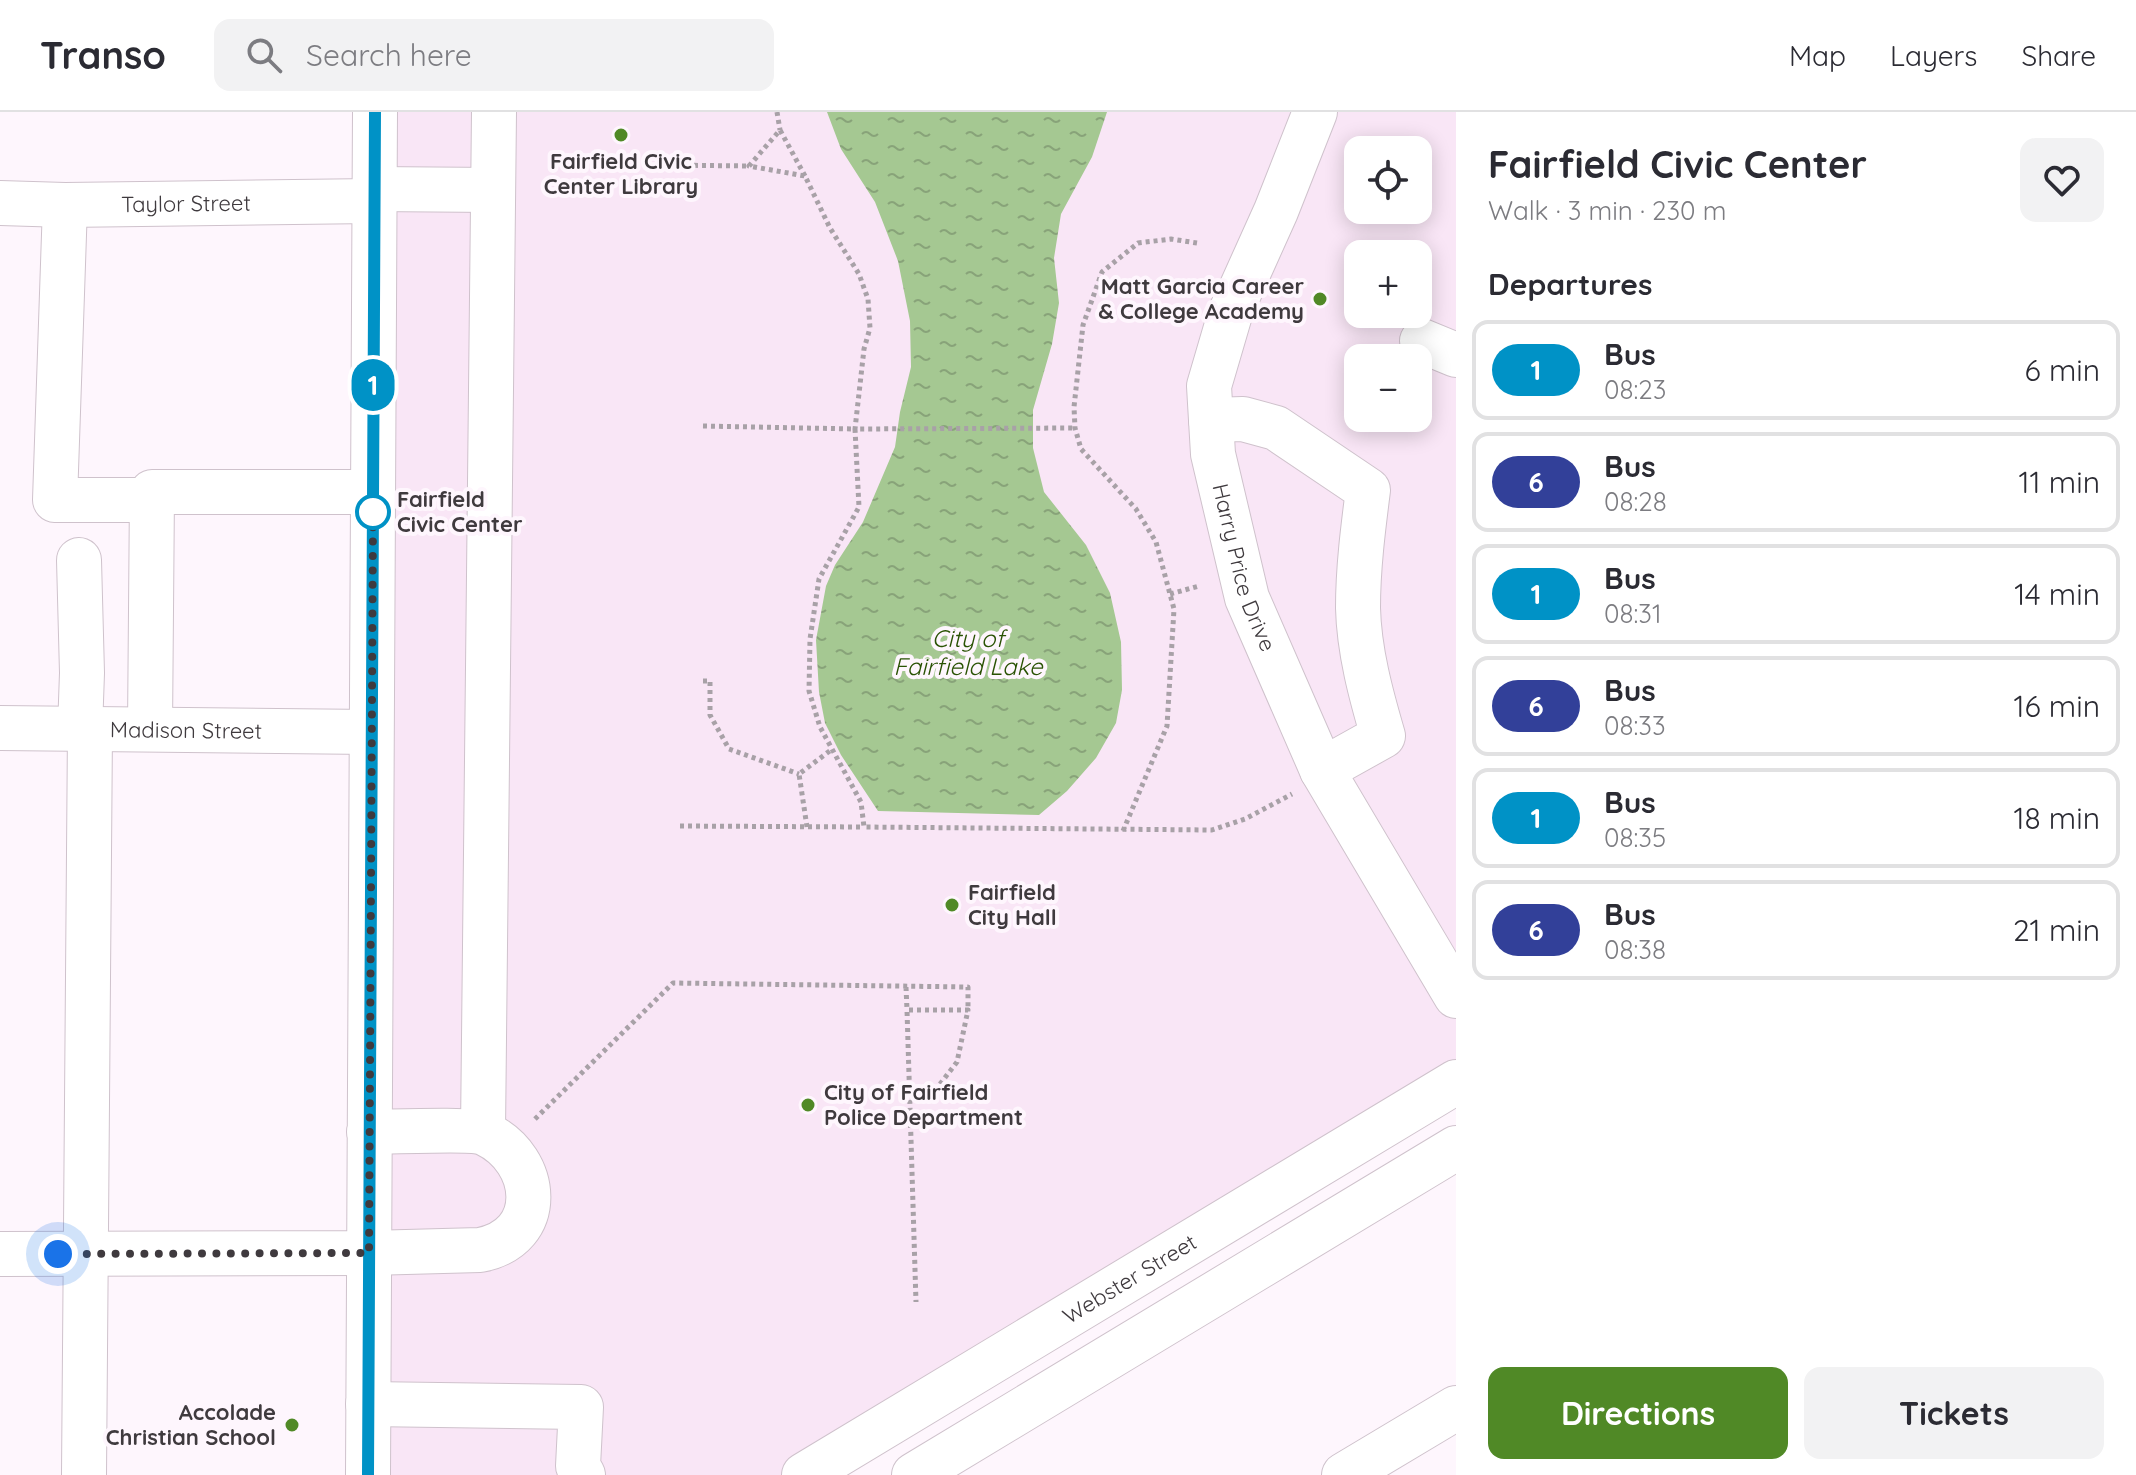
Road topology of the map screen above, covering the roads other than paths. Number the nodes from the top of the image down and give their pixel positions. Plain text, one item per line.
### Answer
1 (375, 112) edge
2 (494, 112) edge
3 (1315, 112) edge
4 (493, 190) junction
5 (374, 195) junction
6 (0, 203) edge
7 (65, 205) junction
8 (1211, 420) junction
9 (373, 492) junction
10 (152, 500) junction
11 (79, 560) dead end
12 (0, 728) edge
13 (85, 729) junction
14 (150, 729) junction
15 (371, 732) junction
16 (1307, 782) junction
17 (1456, 996) edge
18 (1456, 1082) edge
19 (483, 1131) junction
20 (369, 1132) junction
21 (1456, 1148) edge
22 (1227, 1221) junction
23 (369, 1253) junction
24 (0, 1254) edge
25 (86, 1254) junction
26 (1249, 1272) junction
27 (368, 1404) junction
28 (1456, 1408) edge
29 (84, 1475) edge
30 (368, 1475) edge
31 (583, 1475) edge
32 (804, 1475) edge
33 (914, 1475) edge
34 (1344, 1475) edge

1 - 5 street
2 - 4 street
3 - 8 street, Harry Price Drive
4 - 5 street, Taylor Street
4 - 19 street
5 - 7 street, Taylor Street
5 - 9 street
6 - 7 street, Taylor Street
7 - 10 street
8 - 16 street, Harry Price Drive
8 - 16 street
9 - 10 street
9 - 15 street
10 - 14 street
11 - 13 street
12 - 13 street, Madison Street
13 - 14 street, Madison Street
13 - 25 street
14 - 15 street, Madison Street
15 - 20 street
16 - 17 street, Harry Price Drive
18 - 22 street, Webster Street
19 - 20 street
19 - 23 street
20 - 23 street
21 - 26 street
22 - 26 street
22 - 32 street, Webster Street
23 - 25 street
23 - 27 street
24 - 25 street
25 - 29 street
26 - 33 street
27 - 30 street
27 - 31 street
28 - 34 street

